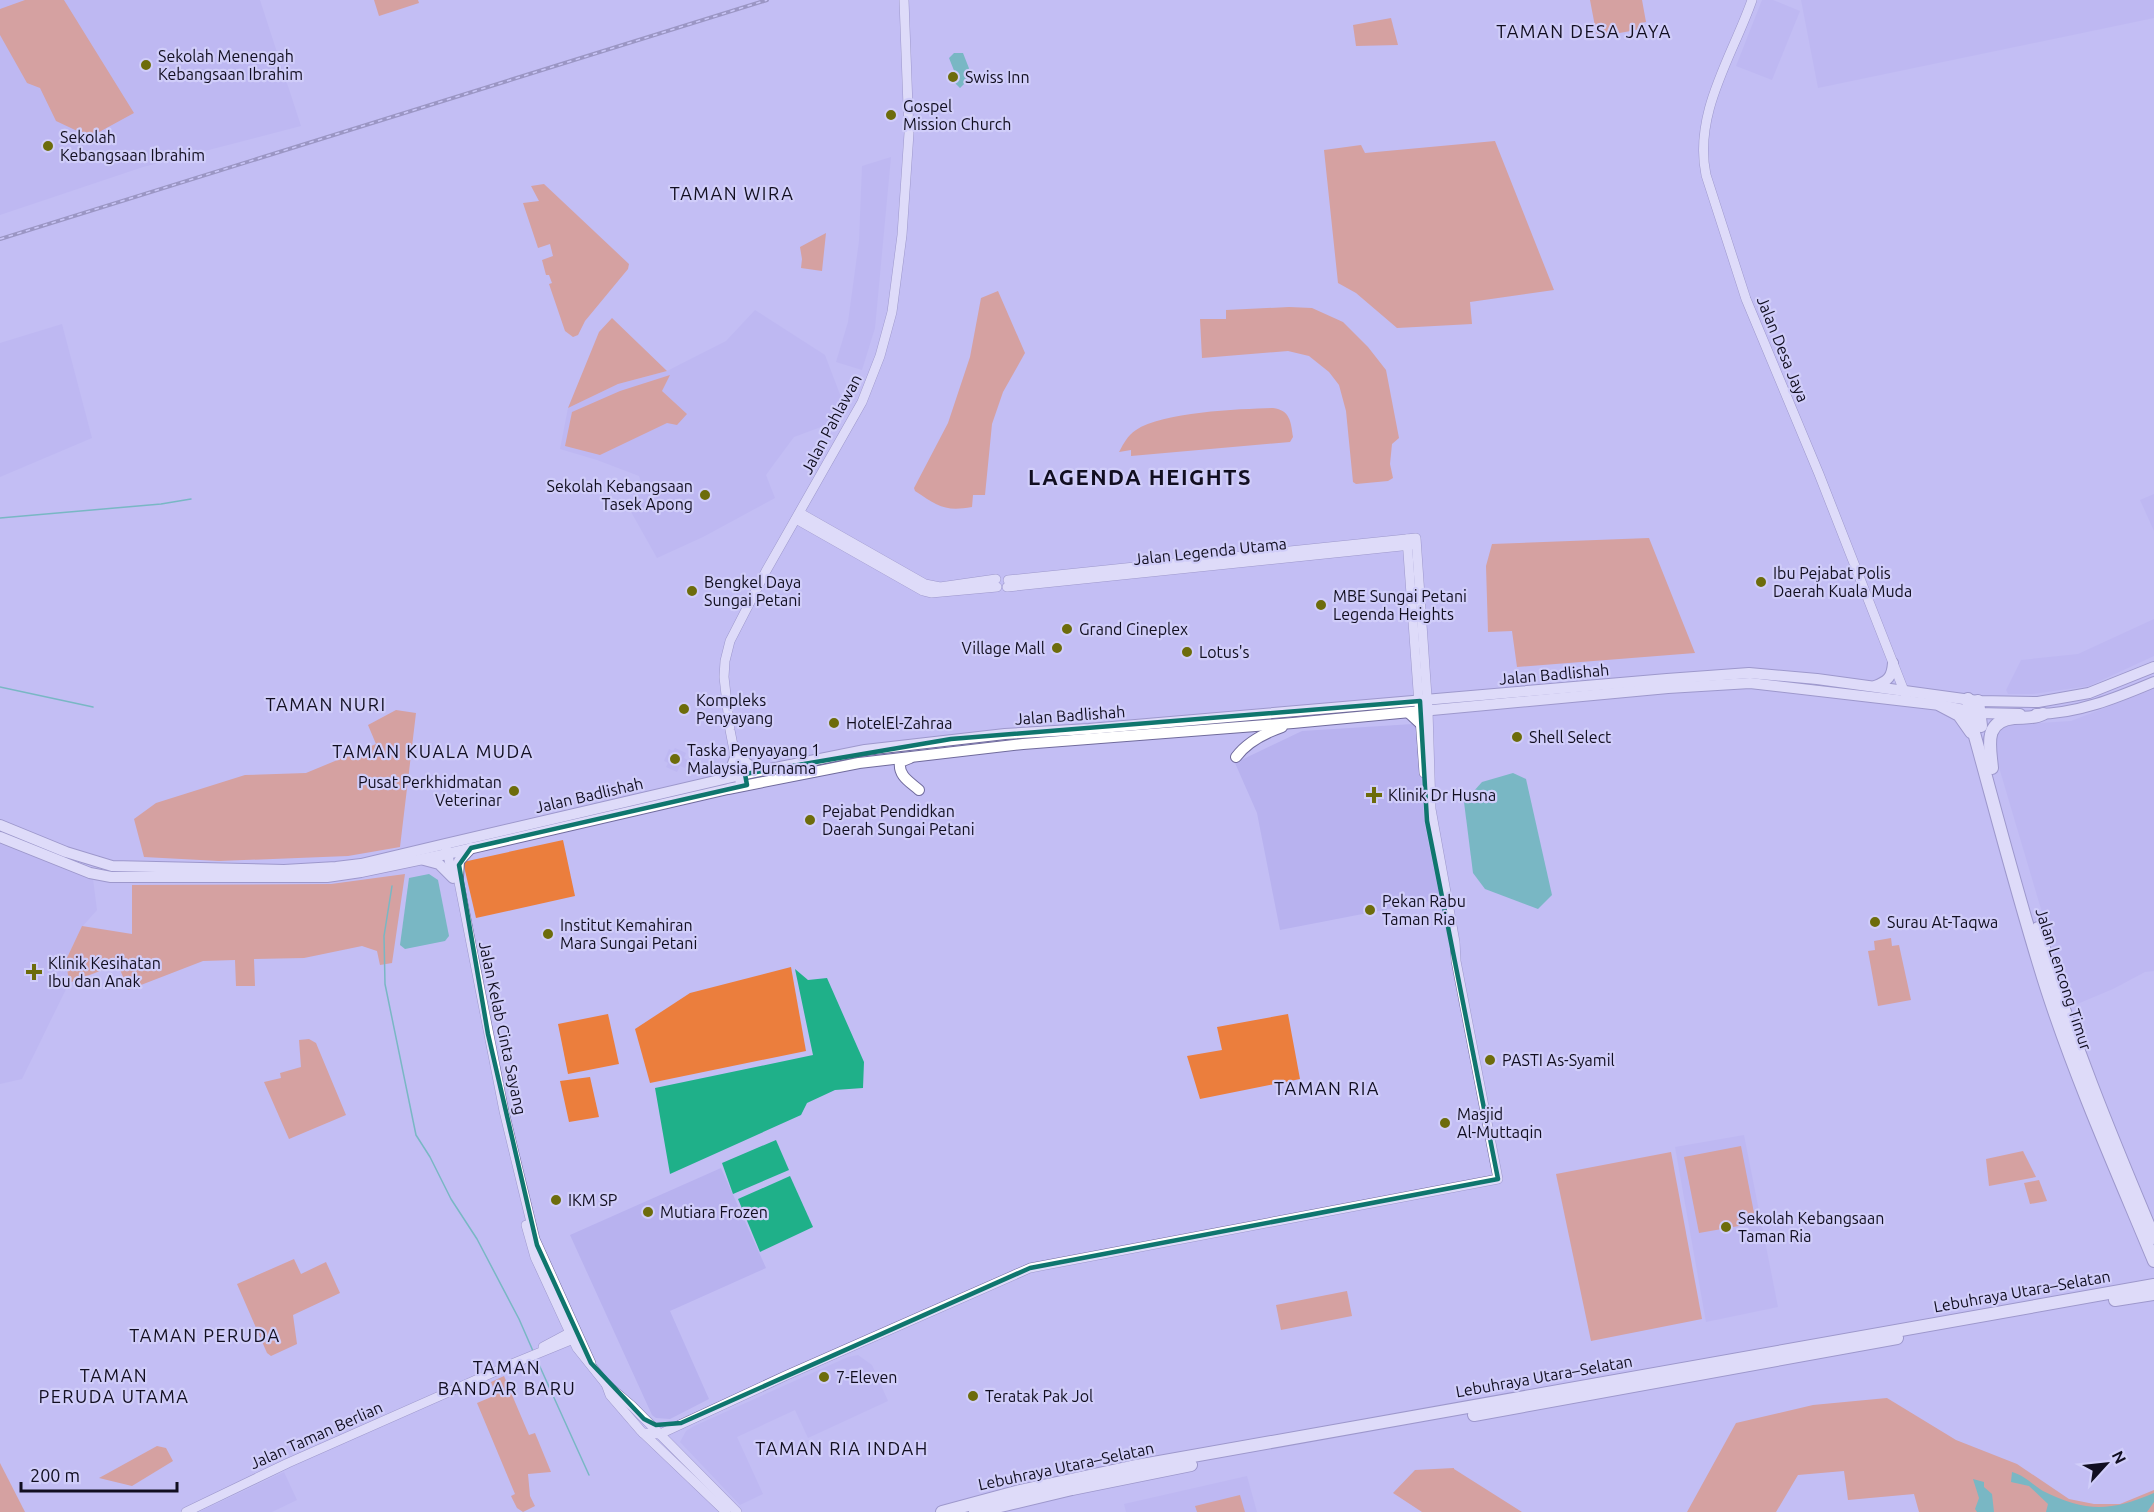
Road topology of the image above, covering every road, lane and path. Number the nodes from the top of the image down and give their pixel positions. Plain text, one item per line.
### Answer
1 (903, 0) edge
2 (1752, 0) edge
3 (798, 516) junction
4 (1893, 663) junction
5 (2154, 667) edge
6 (2154, 681) edge
7 (1875, 687) junction
8 (1904, 691) junction
9 (1908, 702) junction
10 (1940, 705) junction
11 (1973, 706) junction
12 (1421, 707) junction
13 (2043, 714) junction
14 (1293, 723) junction
15 (1422, 725) joint
16 (927, 754) junction
17 (1236, 757) dead end
18 (738, 758) junction
19 (764, 770) junction
20 (1989, 772) junction
21 (718, 780) junction
22 (743, 780) junction
23 (919, 790) dead end
24 (0, 825) edge
25 (0, 837) edge
26 (449, 848) junction
27 (471, 848) junction
28 (420, 859) junction
29 (284, 874) junction
30 (456, 878) junction
31 (1456, 961) junction
32 (2154, 1238) edge
33 (2154, 1261) edge
34 (2154, 1285) edge
35 (2145, 1292) edge
36 (575, 1335) junction
37 (605, 1383) junction
38 (644, 1419) junction
39 (681, 1423) junction
40 (643, 1433) junction
41 (660, 1434) junction
42 (657, 1445) junction
43 (682, 1457) junction
44 (186, 1512) edge
45 (726, 1512) edge
46 (737, 1512) edge
47 (942, 1512) edge
48 (975, 1512) edge

1 - 3 street, Jalan Pahlawan
2 - 4 street, Jalan Desa Jaya
3 - 12 street, Jalan Legenda Utama
3 - 18 street, Jalan Pahlawan
4 - 7 main road
4 - 8 street, Jalan Desa Jaya
5 - 11 main road, Jalan Badlishah
6 - 13 main road, Jalan Badlishah
7 - 8 main road, Jalan Badlishah
7 - 12 main road, Jalan Badlishah
8 - 9 street, Jalan Desa Jaya
8 - 11 main road, Jalan Badlishah
9 - 10 main road, Jalan Badlishah
9 - 12 main road, Jalan Badlishah
10 - 11 main road, Jalan Badlishah
10 - 20 highway
11 - 13 main road, Jalan Badlishah
11 - 20 highway, Jalan Lencong Timur
12 - 14 main road, Jalan Badlishah
12 - 15 main road
12 - 19 main road, Jalan Badlishah
12 - 31 street
13 - 20 highway
14 - 16 main road, Jalan Badlishah
14 - 17 main road
15 - 31 street
16 - 22 main road, Jalan Badlishah
16 - 23 main road
18 - 19 main road
18 - 21 main road
18 - 22 street, Jalan Pahlawan
19 - 22 main road, Jalan Badlishah
20 - 32 highway, Jalan Lencong Timur
20 - 33 highway, Jalan Lencong Timur
21 - 22 main road, Jalan Badlishah
21 - 26 main road, Jalan Badlishah
22 - 27 main road, Jalan Badlishah
24 - 29 main road, Jalan Badlishah
25 - 29 main road, Jalan Badlishah
26 - 27 main road, Jalan Badlishah
26 - 28 main road, Jalan Badlishah
26 - 29 main road, Jalan Badlishah
26 - 30 street, Jalan Kelab Cinta Sayang
27 - 30 main road
28 - 29 main road, Jalan Badlishah
28 - 30 main road
30 - 36 street, Jalan Kelab Cinta Sayang
31 - 39 street
34 - 35 highway, Lebuhraya Utara–Selatan
35 - 47 highway, Lebuhraya Utara–Selatan
35 - 48 highway, Lebuhraya Utara–Selatan
36 - 37 street, Jalan Kelab Cinta Sayang
36 - 44 street, Jalan Taman Berlian
37 - 38 street, Jalan Kelab Cinta Sayang
37 - 40 street, Jalan Kelab Cinta Sayang
38 - 39 street
38 - 41 street, Jalan Kelab Cinta Sayang
39 - 41 street
39 - 43 street
40 - 41 street
40 - 42 street, Jalan Kelab Cinta Sayang
41 - 42 street
41 - 43 street, Jalan Kelab Cinta Sayang
42 - 45 street, Jalan Kelab Cinta Sayang
43 - 46 street, Jalan Kelab Cinta Sayang

